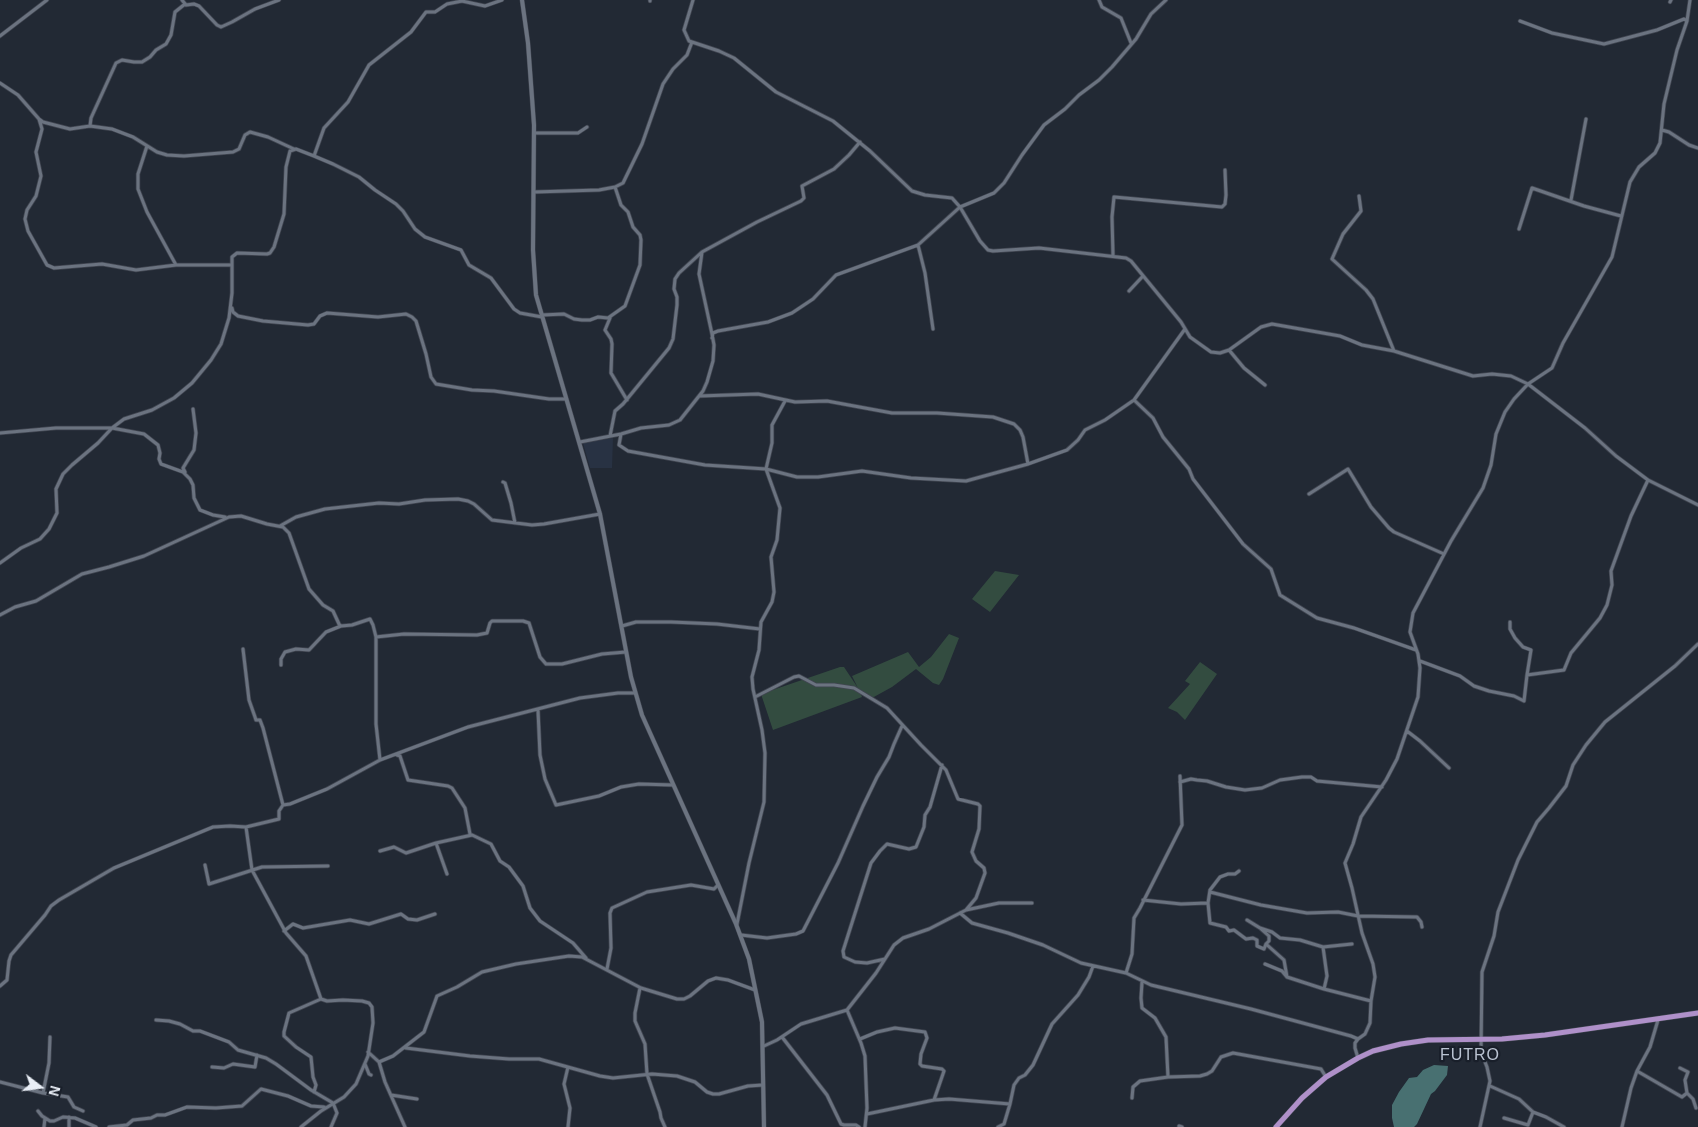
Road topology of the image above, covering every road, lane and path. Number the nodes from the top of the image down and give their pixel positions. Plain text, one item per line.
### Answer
1 (47, 0) edge
2 (182, 0) edge
3 (279, 0) edge
4 (502, 0) edge
5 (522, 0) edge
6 (694, 0) edge
7 (1099, 0) edge
8 (1166, 0) edge
9 (1690, 0) edge
10 (185, 4) junction
11 (1520, 21) dead end
12 (1687, 21) junction
13 (0, 36) edge
14 (692, 42) junction
15 (1131, 43) junction
16 (0, 83) edge
17 (38, 119) junction
18 (1586, 119) dead end
19 (90, 126) junction
20 (587, 127) dead end
21 (1662, 130) junction
22 (534, 133) junction
23 (860, 142) junction
24 (147, 146) junction
25 (1698, 148) edge
26 (294, 149) junction
27 (314, 156) junction
28 (1225, 170) dead end
29 (615, 187) junction
30 (534, 192) junction
31 (1359, 196) dead end
32 (1570, 200) junction
33 (960, 207) junction
34 (1621, 216) junction
35 (1519, 229) dead end
36 (918, 245) junction
37 (702, 252) junction
38 (1113, 255) junction
39 (176, 265) junction
40 (232, 265) junction
41 (1143, 276) junction
42 (1129, 291) dead end
43 (231, 302) junction
44 (541, 316) junction
45 (611, 317) junction
46 (1185, 328) junction
47 (933, 329) dead end
48 (712, 338) junction
49 (1229, 350) junction
50 (1394, 351) junction
51 (1528, 384) junction
52 (1265, 385) dead end
53 (699, 396) junction
54 (565, 399) junction
55 (627, 400) junction
56 (1134, 400) junction
57 (785, 401) junction
58 (193, 409) dead end
59 (112, 428) junction
60 (0, 434) edge
61 (621, 434) junction
62 (610, 436) junction
63 (580, 442) junction
64 (1028, 464) junction
65 (766, 469) junction
66 (186, 474) junction
67 (1648, 480) junction
68 (503, 482) dead end
69 (1309, 494) dead end
70 (1698, 504) edge
71 (600, 514) junction
72 (213, 516) junction
73 (229, 517) junction
74 (514, 522) junction
75 (209, 526) junction
76 (280, 526) junction
77 (1444, 554) junction
78 (0, 563) edge
79 (0, 615) edge
80 (1510, 622) dead end
81 (343, 626) junction
82 (622, 626) junction
83 (760, 629) junction
84 (376, 637) junction
85 (1698, 644) edge
86 (243, 649) dead end
87 (1416, 650) junction
88 (627, 652) junction
89 (1420, 661) junction
90 (281, 665) dead end
91 (1527, 674) junction
92 (635, 693) junction
93 (755, 697) junction
94 (538, 710) junction
95 (902, 726) junction
96 (1407, 731) junction
97 (397, 754) junction
98 (380, 760) junction
99 (942, 765) junction
100 (1449, 768) dead end
101 (1180, 776) dead end
102 (1180, 782) junction
103 (673, 785) junction
104 (1382, 787) junction
105 (282, 805) junction
106 (246, 828) junction
107 (474, 835) junction
108 (436, 843) junction
109 (380, 851) dead end
110 (205, 865) dead end
111 (328, 866) dead end
112 (252, 870) junction
113 (1239, 870) dead end
114 (447, 874) dead end
115 (718, 885) junction
116 (1210, 892) junction
117 (1143, 900) junction
118 (1032, 903) dead end
119 (1208, 903) junction
120 (966, 910) junction
121 (960, 913) junction
122 (436, 914) dead end
123 (1358, 916) junction
124 (1247, 920) dead end
125 (736, 924) junction
126 (1422, 927) dead end
127 (1260, 928) junction
128 (284, 931) junction
129 (741, 935) junction
130 (1266, 944) junction
131 (1352, 944) dead end
132 (1323, 947) junction
133 (586, 958) junction
134 (885, 959) junction
135 (1265, 964) dead end
136 (1092, 966) junction
137 (607, 969) junction
138 (1126, 973) junction
139 (1288, 977) junction
140 (1142, 982) junction
141 (0, 986) edge
142 (640, 988) junction
143 (1324, 989) junction
144 (756, 990) junction
145 (321, 999) junction
146 (1371, 1001) junction
147 (848, 1010) junction
148 (1698, 1013) edge
149 (156, 1020) dead end
150 (1658, 1020) junction
151 (50, 1037) dead end
152 (782, 1037) junction
153 (860, 1038) junction
154 (1481, 1038) junction
155 (1358, 1039) junction
156 (764, 1046) junction
157 (406, 1048) junction
158 (368, 1052) junction
159 (257, 1055) junction
160 (1358, 1058) junction
161 (379, 1062) junction
162 (365, 1064) junction
163 (568, 1066) junction
164 (212, 1068) dead end
165 (1680, 1068) dead end
166 (1637, 1071) junction
167 (647, 1074) junction
168 (371, 1075) dead end
169 (1168, 1077) junction
170 (1326, 1077) junction
171 (0, 1082) edge
172 (764, 1085) junction
173 (1490, 1086) junction
174 (314, 1092) junction
175 (43, 1093) junction
176 (1687, 1093) junction
177 (391, 1094) junction
178 (1132, 1098) dead end
179 (417, 1100) dead end
180 (934, 1100) junction
181 (333, 1104) junction
182 (1010, 1104) junction
183 (328, 1106) junction
184 (1696, 1108) dead end
185 (38, 1111) dead end
186 (83, 1111) dead end
187 (1533, 1112) junction
188 (867, 1114) junction
189 (69, 1117) junction
190 (44, 1118) junction
191 (1504, 1118) dead end
192 (1528, 1126) edge
193 (44, 1127) edge
194 (69, 1127) edge
195 (96, 1127) edge
196 (108, 1127) edge
197 (115, 1127) edge
198 (301, 1127) edge
199 (331, 1127) edge
200 (405, 1127) edge
201 (568, 1127) edge
202 (665, 1127) edge
203 (764, 1127) edge
204 (859, 1127) edge
205 (865, 1127) edge
206 (998, 1127) edge
207 (1276, 1127) edge
208 (1480, 1127) edge
209 (1564, 1127) edge
210 (1622, 1127) edge

1 - 13 street
2 - 10 street
3 - 10 street
4 - 27 street
5 - 22 street
6 - 14 street
7 - 15 street
8 - 15 street
9 - 12 street
10 - 19 street
11 - 12 street
12 - 21 street
14 - 23 street
14 - 29 street
15 - 33 street
16 - 17 street
17 - 19 street
17 - 39 street
18 - 32 street
19 - 24 street
20 - 22 street
21 - 25 street
21 - 34 street
22 - 30 street
23 - 33 street
23 - 37 street
24 - 26 street
24 - 39 street
26 - 27 street
26 - 40 street
27 - 44 street
28 - 38 street
29 - 30 street
29 - 45 street
30 - 44 street
31 - 50 street
32 - 34 street
32 - 35 street
33 - 36 street
33 - 38 street
34 - 51 street
36 - 47 street
36 - 48 street
37 - 48 street
37 - 55 street
38 - 41 street
39 - 40 street
40 - 43 street
41 - 42 street
41 - 46 street
43 - 54 street
43 - 59 street
44 - 45 street
44 - 54 street
45 - 55 street
46 - 49 street
46 - 56 street
48 - 53 street
49 - 50 street
49 - 52 street
50 - 51 street
51 - 67 street
51 - 77 street
53 - 57 street
53 - 61 street
54 - 63 street
55 - 62 street
56 - 64 street
56 - 87 street
57 - 64 street
57 - 65 street
58 - 66 street
59 - 60 street
59 - 66 street
59 - 78 street
61 - 62 street
61 - 65 street
62 - 63 street
63 - 71 street
64 - 65 street
65 - 83 street
66 - 72 street
67 - 70 street
67 - 91 street
68 - 74 street
69 - 77 street
71 - 74 street
71 - 82 street
72 - 73 street
72 - 75 street
73 - 75 street
73 - 76 street
74 - 76 street
75 - 79 street
76 - 81 street
77 - 87 street
80 - 91 street
81 - 84 street
81 - 90 street
82 - 83 street
82 - 88 street
83 - 93 street
84 - 88 street
84 - 98 street
85 - 154 street
86 - 105 street
87 - 89 street
88 - 92 street
89 - 91 street
89 - 96 street
92 - 94 street
92 - 103 street
93 - 95 street
93 - 125 street
94 - 97 street
94 - 103 street
95 - 99 street
95 - 129 street
96 - 100 street
96 - 104 street
97 - 98 street
97 - 107 street
98 - 105 street
99 - 120 street
99 - 134 street
101 - 102 street
102 - 104 street
102 - 117 street
103 - 115 street
104 - 123 street
105 - 106 street
106 - 112 street
106 - 141 street
107 - 108 street
107 - 133 street
108 - 109 street
108 - 114 street
110 - 112 street
111 - 112 street
112 - 128 street
113 - 116 street
115 - 125 street
115 - 137 street
116 - 119 street
116 - 123 street
117 - 119 street
117 - 138 street
118 - 120 street
119 - 130 street
120 - 121 street
121 - 134 street
121 - 136 street
122 - 128 street
123 - 126 street
123 - 146 street
124 - 127 street
125 - 129 street
127 - 130 street
127 - 132 street
128 - 145 street
129 - 144 street
130 - 139 street
131 - 132 street
132 - 143 street
133 - 137 street
133 - 157 street
134 - 147 street
135 - 139 street
136 - 138 street
136 - 182 street
137 - 142 street
138 - 140 street
139 - 143 street
140 - 155 street
140 - 169 street
142 - 144 street
142 - 167 street
143 - 146 street
144 - 156 street
145 - 158 street
145 - 174 street
146 - 155 street
147 - 152 street
147 - 153 street
148 - 150 main road
149 - 159 street
150 - 154 main road
150 - 166 street
151 - 175 street
152 - 156 street
152 - 204 street
153 - 180 street
153 - 188 street
154 - 160 main road
154 - 173 street
155 - 160 street
156 - 172 street
157 - 161 street
157 - 163 street
158 - 161 street
158 - 162 street
159 - 164 street
159 - 174 street
160 - 170 main road
161 - 177 street
162 - 168 street
162 - 181 street
163 - 167 street
163 - 201 street
165 - 176 street
166 - 176 street
166 - 210 street
167 - 172 street
167 - 202 street
169 - 170 street
169 - 178 street
170 - 207 main road
171 - 175 street
172 - 203 street
173 - 187 street
173 - 208 street
174 - 181 street
175 - 186 street
176 - 184 street
177 - 179 street
177 - 200 street
180 - 182 street
180 - 188 street
181 - 183 street
181 - 199 street
182 - 206 street
183 - 197 street
183 - 198 street
185 - 190 street
187 - 192 street
187 - 209 street
188 - 205 street
189 - 190 street
189 - 194 street
189 - 195 street
190 - 193 street
191 - 192 street
196 - 197 street

